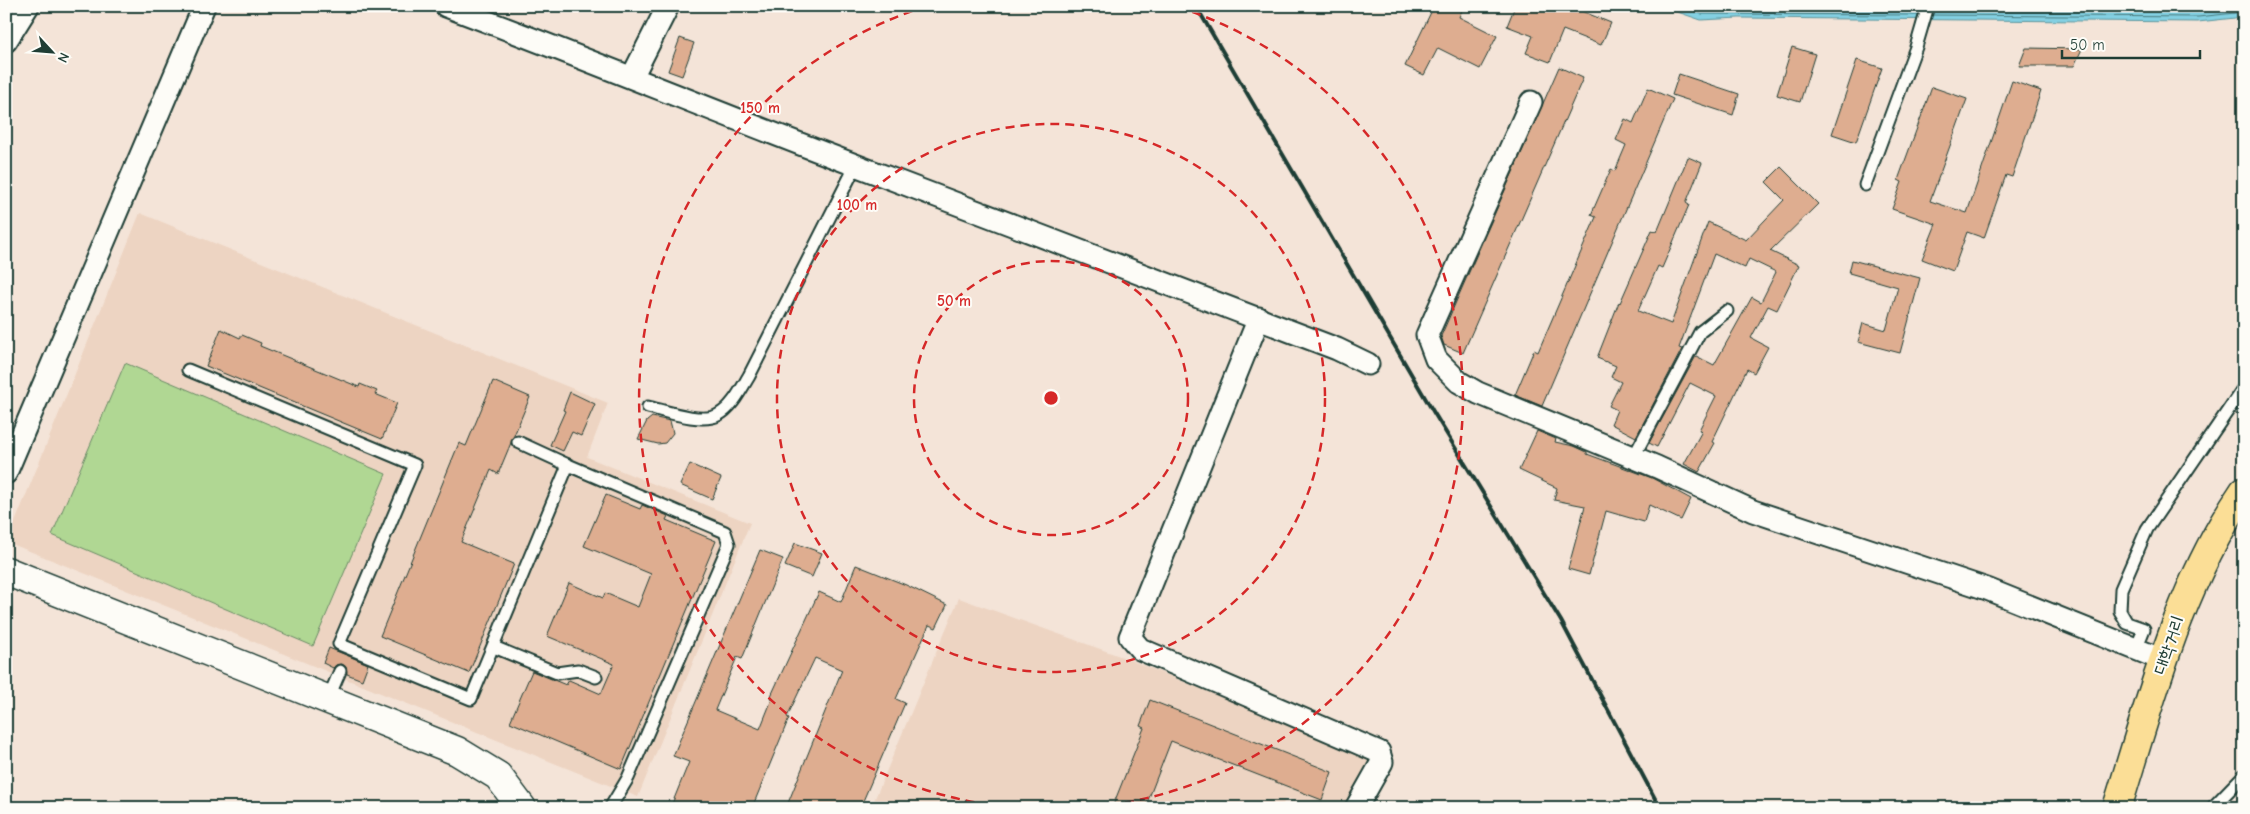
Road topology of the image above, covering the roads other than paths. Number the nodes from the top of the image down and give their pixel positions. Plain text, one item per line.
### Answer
1 (28, 6) edge
2 (204, 6) edge
3 (446, 6) edge
4 (668, 6) edge
5 (1928, 6) edge
6 (6, 41) edge
7 (632, 77) junction
8 (1531, 102) dead end
9 (856, 165) junction
10 (1865, 185) dead end
11 (1727, 310) dead end
12 (1259, 318) junction
13 (1368, 364) dead end
14 (188, 370) dead end
15 (2244, 387) edge
16 (648, 407) dead end
17 (518, 442) dead end
18 (1633, 458) junction
19 (568, 465) junction
20 (6, 473) edge
21 (2244, 491) edge
22 (6, 571) edge
23 (494, 647) junction
24 (2136, 649) junction
25 (2163, 660) junction
26 (340, 671) dead end
27 (596, 676) dead end
28 (328, 699) junction
29 (2244, 775) edge
30 (522, 808) edge
31 (610, 808) edge
32 (1356, 808) edge
33 (2117, 808) edge
34 (2212, 808) edge

1 - 6 street
2 - 20 street
3 - 7 street
4 - 7 street
5 - 10 lane
7 - 9 street
8 - 18 street
9 - 12 street
9 - 16 lane
11 - 18 lane
12 - 13 street
12 - 32 street
14 - 23 lane
15 - 24 lane
17 - 19 lane
18 - 24 street
19 - 23 lane
19 - 31 lane
21 - 25 main road, 대학거리
22 - 28 street
23 - 27 lane
24 - 25 street
25 - 33 main road, 대학거리
26 - 28 lane
28 - 30 street
29 - 34 lane

